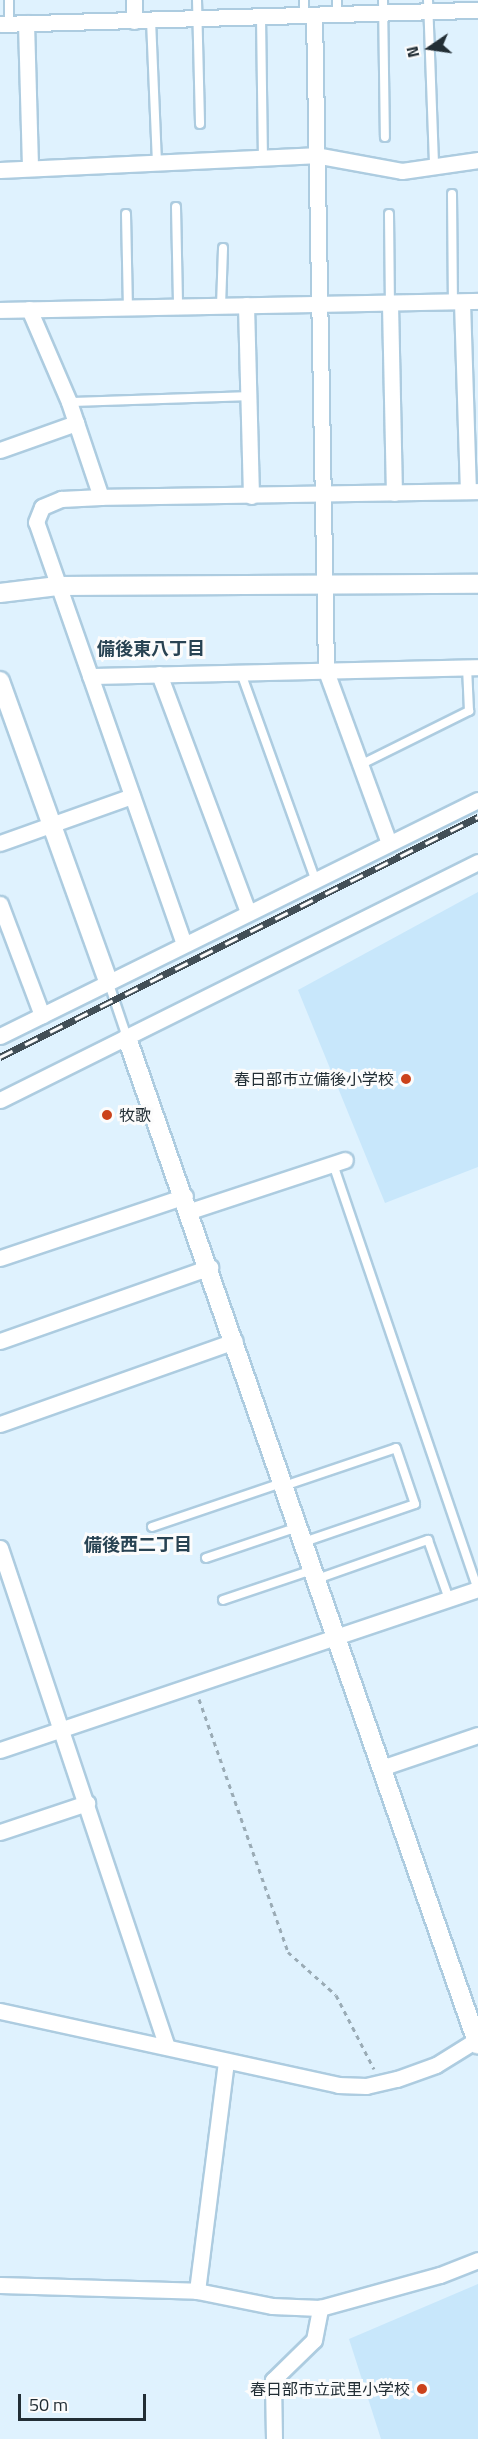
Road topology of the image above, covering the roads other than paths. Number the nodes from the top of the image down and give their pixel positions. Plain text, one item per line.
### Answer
1 (9, 0) edge
2 (134, 0) edge
3 (197, 0) edge
4 (383, 6) edge
5 (428, 6) edge
6 (337, 7) edge
7 (477, 7) edge
8 (307, 10) edge
9 (261, 17) junction
10 (198, 19) junction
11 (151, 20) junction
12 (134, 21) junction
13 (26, 23) junction
14 (4, 24) edge
15 (200, 124) dead end
16 (385, 137) dead end
17 (315, 155) junction
18 (263, 157) junction
19 (478, 160) edge
20 (158, 162) junction
21 (434, 165) junction
22 (30, 168) junction
23 (0, 170) edge
24 (452, 194) dead end
25 (176, 207) dead end
26 (126, 214) dead end
27 (389, 214) dead end
28 (223, 248) dead end
29 (465, 302) edge
30 (318, 304) junction
31 (390, 304) junction
32 (246, 305) junction
33 (178, 306) junction
34 (221, 306) junction
35 (128, 307) junction
36 (29, 309) junction
37 (0, 310) edge
38 (248, 396) junction
39 (69, 402) junction
40 (76, 423) junction
41 (0, 450) edge
42 (473, 491) edge
43 (394, 493) junction
44 (324, 495) junction
45 (251, 496) junction
46 (101, 497) junction
47 (478, 584) edge
48 (58, 586) junction
49 (325, 586) junction
50 (0, 593) edge
51 (472, 667) edge
52 (326, 671) junction
53 (241, 673) junction
54 (159, 674) junction
55 (90, 676) junction
56 (0, 681) edge
57 (360, 765) junction
58 (132, 796) junction
59 (478, 800) edge
60 (52, 825) junction
61 (0, 843) edge
62 (389, 843) junction
63 (478, 862) edge
64 (315, 879) junction
65 (0, 904) edge
66 (248, 912) junction
67 (184, 944) junction
68 (108, 981) junction
69 (42, 1015) junction
70 (0, 1036) edge
71 (127, 1038) junction
72 (0, 1100) edge
73 (339, 1162) joint
74 (188, 1203) junction
75 (0, 1258) edge
76 (210, 1267) junction
77 (0, 1341) edge
78 (235, 1341) junction
79 (0, 1424) edge
80 (283, 1484) junction
81 (152, 1527) dead end
82 (300, 1535) junction
83 (0, 1548) edge
84 (206, 1557) dead end
85 (314, 1575) junction
86 (478, 1589) edge
87 (449, 1599) junction
88 (223, 1600) dead end
89 (335, 1638) junction
90 (61, 1730) junction
91 (478, 1735) edge
92 (0, 1750) edge
93 (381, 1768) junction
94 (87, 1803) junction
95 (0, 1832) edge
96 (0, 2011) edge
97 (477, 2042) edge
98 (167, 2048) junction
99 (225, 2062) junction
100 (478, 2260) edge
101 (0, 2285) edge
102 (197, 2291) junction
103 (320, 2308) junction
104 (274, 2439) edge

1 - 14 lane
2 - 12 street
3 - 10 lane
4 - 5 street
4 - 6 street
4 - 16 lane
5 - 7 street
5 - 21 lane
6 - 8 street
8 - 9 street
8 - 17 street
9 - 10 street
9 - 18 lane
10 - 11 street
10 - 15 lane
11 - 12 street
11 - 20 lane
12 - 13 street
13 - 14 street
13 - 22 street
17 - 18 street
17 - 21 street
17 - 30 street
18 - 20 street
19 - 21 street
20 - 22 street
22 - 23 street
24 - 29 lane
25 - 33 lane
26 - 35 lane
27 - 31 lane
28 - 34 lane
29 - 31 street
29 - 42 street
30 - 31 street
30 - 32 street
30 - 44 street
31 - 43 street
32 - 34 street
32 - 38 street
33 - 34 street
33 - 35 street
35 - 36 street
36 - 37 street
36 - 39 street
38 - 39 lane
38 - 45 street
39 - 40 street
40 - 41 street
40 - 46 street
42 - 43 street
43 - 44 street
44 - 45 street
44 - 49 street
45 - 46 street
46 - 48 street
47 - 49 street
48 - 49 street
48 - 50 street
48 - 55 street
49 - 52 street
51 - 52 street
51 - 57 lane
52 - 53 street
52 - 57 street
53 - 54 street
53 - 64 lane
54 - 55 street
54 - 66 street
55 - 58 street
56 - 60 street
57 - 62 street
58 - 60 street
58 - 67 street
59 - 62 street
60 - 61 street
60 - 68 street
62 - 64 street
63 - 71 street
64 - 66 street
65 - 69 street
66 - 67 street
67 - 68 street
68 - 69 street
68 - 71 lane
69 - 70 street
71 - 72 street
71 - 74 street
73 - 74 street
73 - 86 lane
74 - 75 street
74 - 76 street
76 - 77 street
76 - 78 street
78 - 79 street
78 - 80 street
80 - 81 lane
80 - 82 street
80 - 82 lane
82 - 84 lane
82 - 85 street
83 - 90 street
85 - 87 lane
85 - 88 lane
85 - 89 street
86 - 87 street
87 - 89 street
89 - 90 street
89 - 93 street
90 - 92 street
90 - 94 street
91 - 93 street
93 - 97 street
94 - 95 street
94 - 98 street
96 - 98 street
97 - 99 street
98 - 99 street
99 - 102 street
100 - 103 street
101 - 102 street
102 - 103 street
103 - 104 street

